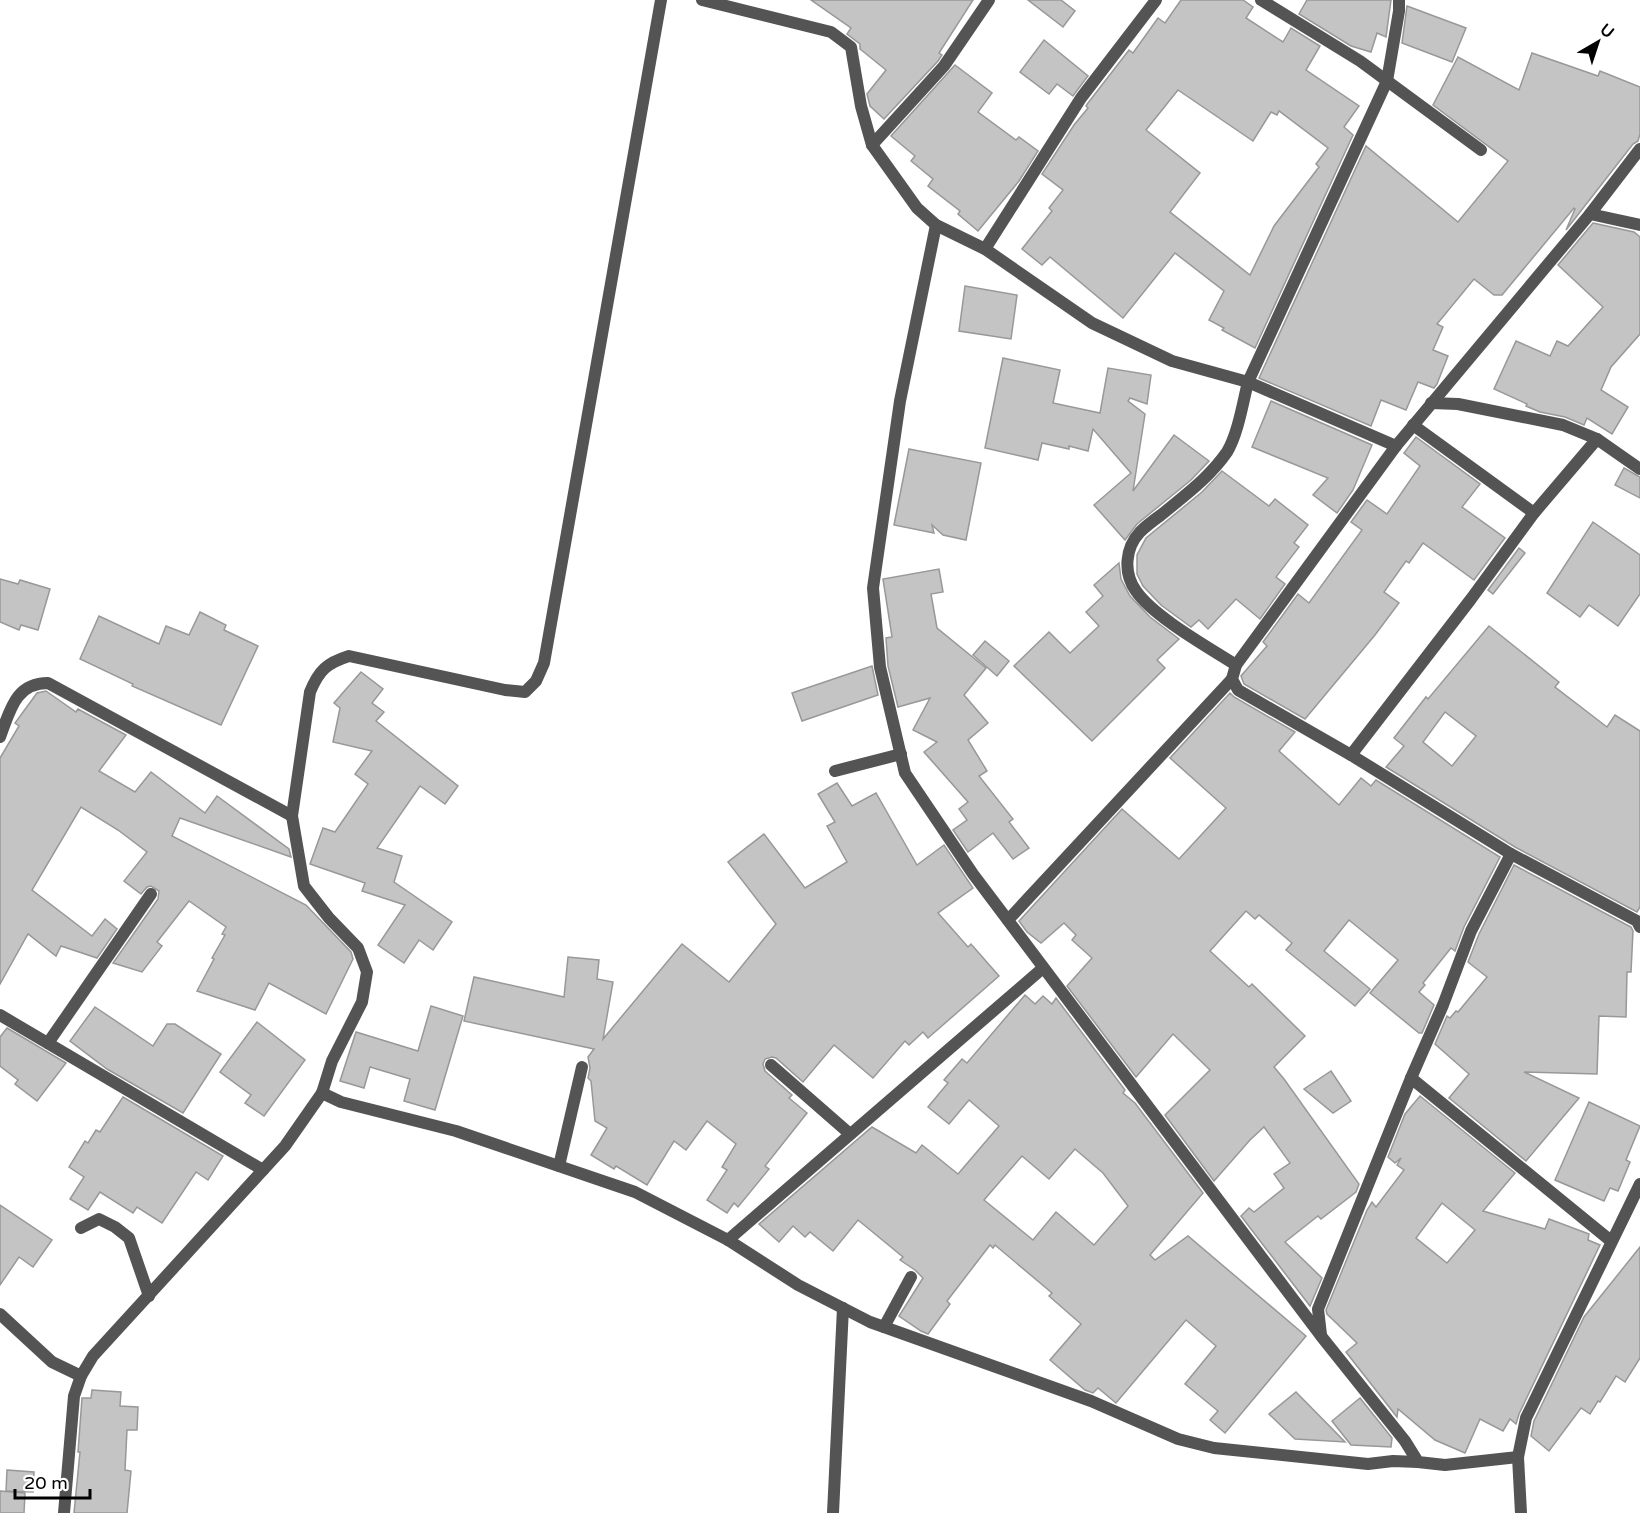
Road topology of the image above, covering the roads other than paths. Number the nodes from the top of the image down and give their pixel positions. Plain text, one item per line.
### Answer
1 (662, 0) edge
2 (702, 0) edge
3 (989, 0) edge
4 (1156, 0) edge
5 (1261, 0) edge
6 (1399, 0) edge
7 (1387, 81) junction
8 (872, 145) junction
9 (1640, 149) edge
10 (1481, 150) dead end
11 (1590, 214) junction
12 (936, 225) junction
13 (1640, 225) edge
14 (985, 249) junction
15 (1248, 382) junction
16 (1431, 403) junction
17 (1413, 425) junction
18 (1597, 439) junction
19 (1396, 446) junction
20 (1640, 469) edge
21 (1534, 513) junction
22 (1236, 664) junction
23 (1232, 679) junction
24 (0, 737) edge
25 (901, 754) junction
26 (1351, 755) junction
27 (835, 771) dead end
28 (292, 816) junction
29 (1510, 854) junction
30 (151, 894) dead end
31 (1008, 920) junction
32 (1640, 927) edge
33 (1043, 968) junction
34 (0, 1015) edge
35 (48, 1043) junction
36 (771, 1065) dead end
37 (582, 1067) dead end
38 (1411, 1078) junction
39 (322, 1093) junction
40 (850, 1134) junction
41 (559, 1166) junction
42 (263, 1170) junction
43 (1640, 1184) edge
44 (81, 1228) dead end
45 (728, 1240) junction
46 (1611, 1241) junction
47 (911, 1277) dead end
48 (149, 1296) junction
49 (843, 1308) junction
50 (0, 1314) edge
51 (884, 1327) junction
52 (1321, 1336) junction
53 (81, 1376) junction
54 (1518, 1457) junction
55 (1418, 1462) junction
56 (64, 1513) edge
57 (832, 1513) edge
58 (1521, 1513) edge

1 - 28 street
2 - 8 street
3 - 8 street
4 - 14 street
5 - 7 street
6 - 7 street
7 - 10 street
7 - 15 street
8 - 12 street
9 - 11 street
11 - 13 street
11 - 16 street
12 - 14 street
12 - 25 street
14 - 15 street
15 - 19 street
15 - 22 street
16 - 17 street
16 - 18 street
17 - 19 street
17 - 21 street
18 - 20 street
18 - 21 street
19 - 22 street
21 - 26 street
22 - 23 street
23 - 26 street
23 - 31 street
24 - 28 street
25 - 27 street
25 - 31 street
26 - 29 street
28 - 39 street
29 - 32 street
29 - 38 street
30 - 35 street
31 - 33 street
33 - 40 street
33 - 52 street
34 - 35 street
35 - 42 street
36 - 40 street
37 - 41 street
38 - 46 street
38 - 52 street
39 - 41 street
39 - 42 street
40 - 45 street
41 - 45 street
42 - 48 street
43 - 46 street
44 - 48 street
45 - 49 street
46 - 54 street
47 - 51 street
48 - 53 street
49 - 51 street
49 - 57 street
50 - 53 street
51 - 55 street
52 - 55 street
53 - 56 street
54 - 55 street
54 - 58 street

